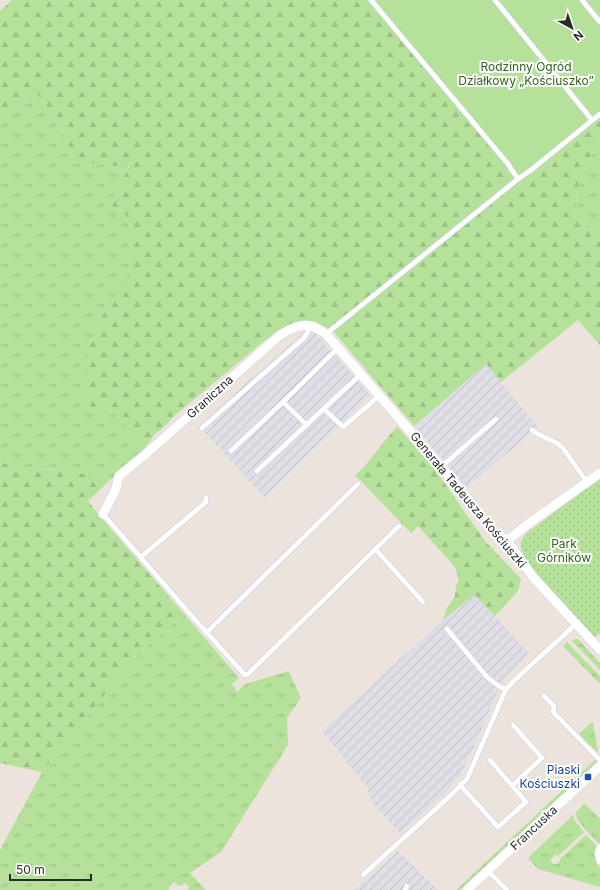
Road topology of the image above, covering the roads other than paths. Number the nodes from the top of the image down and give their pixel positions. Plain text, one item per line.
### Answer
1 (371, 0) edge
2 (495, 0) edge
3 (582, 0) edge
4 (600, 22) edge
5 (600, 114) edge
6 (592, 120) junction
7 (518, 179) junction
8 (311, 326) junction
9 (326, 334) junction
10 (338, 348) junction
11 (361, 374) junction
12 (380, 395) junction
13 (284, 402) junction
14 (324, 409) junction
15 (496, 419) dead end
16 (307, 425) junction
17 (202, 428) dead end
18 (532, 430) dead end
19 (231, 451) dead end
20 (441, 466) junction
21 (258, 471) dead end
22 (600, 473) edge
23 (587, 482) junction
24 (358, 484) dead end
25 (206, 498) dead end
26 (103, 514) joint
27 (399, 526) dead end
28 (507, 541) junction
29 (376, 550) junction
30 (141, 557) junction
31 (423, 602) dead end
32 (576, 624) junction
33 (447, 630) dead end
34 (206, 633) junction
35 (600, 650) edge
36 (506, 690) junction
37 (544, 696) dead end
38 (513, 725) dead end
39 (490, 760) dead end
40 (600, 760) edge
41 (600, 766) edge
42 (460, 785) junction
43 (512, 786) junction
44 (600, 848) edge
45 (600, 861) edge
46 (488, 870) junction
47 (363, 875) dead end
48 (467, 890) edge
49 (507, 890) edge

1 - 7 lane
2 - 6 lane
3 - 4 lane
5 - 6 lane
6 - 7 lane
7 - 9 lane
8 - 9 street
8 - 17 lane
8 - 26 street, Graniczna
9 - 10 street
10 - 11 street, Generała Tadeusza Kościuszki
10 - 13 lane
11 - 12 street, Generała Tadeusza Kościuszki
11 - 14 lane
12 - 14 lane
12 - 20 street, Generała Tadeusza Kościuszki
13 - 16 lane
13 - 19 lane
14 - 16 lane
15 - 20 lane
16 - 21 lane
18 - 23 lane
20 - 28 street, Generała Tadeusza Kościuszki
22 - 23 street
23 - 28 street
24 - 34 lane
25 - 30 lane
26 - 30 lane
27 - 29 lane
28 - 32 street, Generała Tadeusza Kościuszki
29 - 31 lane
29 - 34 lane
30 - 34 lane
32 - 35 street, Generała Tadeusza Kościuszki
32 - 36 lane
33 - 36 lane
36 - 42 lane
37 - 40 lane
38 - 43 lane
39 - 43 lane
41 - 46 street, Francuska
42 - 43 lane
42 - 47 lane
44 - 45 street
46 - 48 street, Francuska
46 - 49 lane

